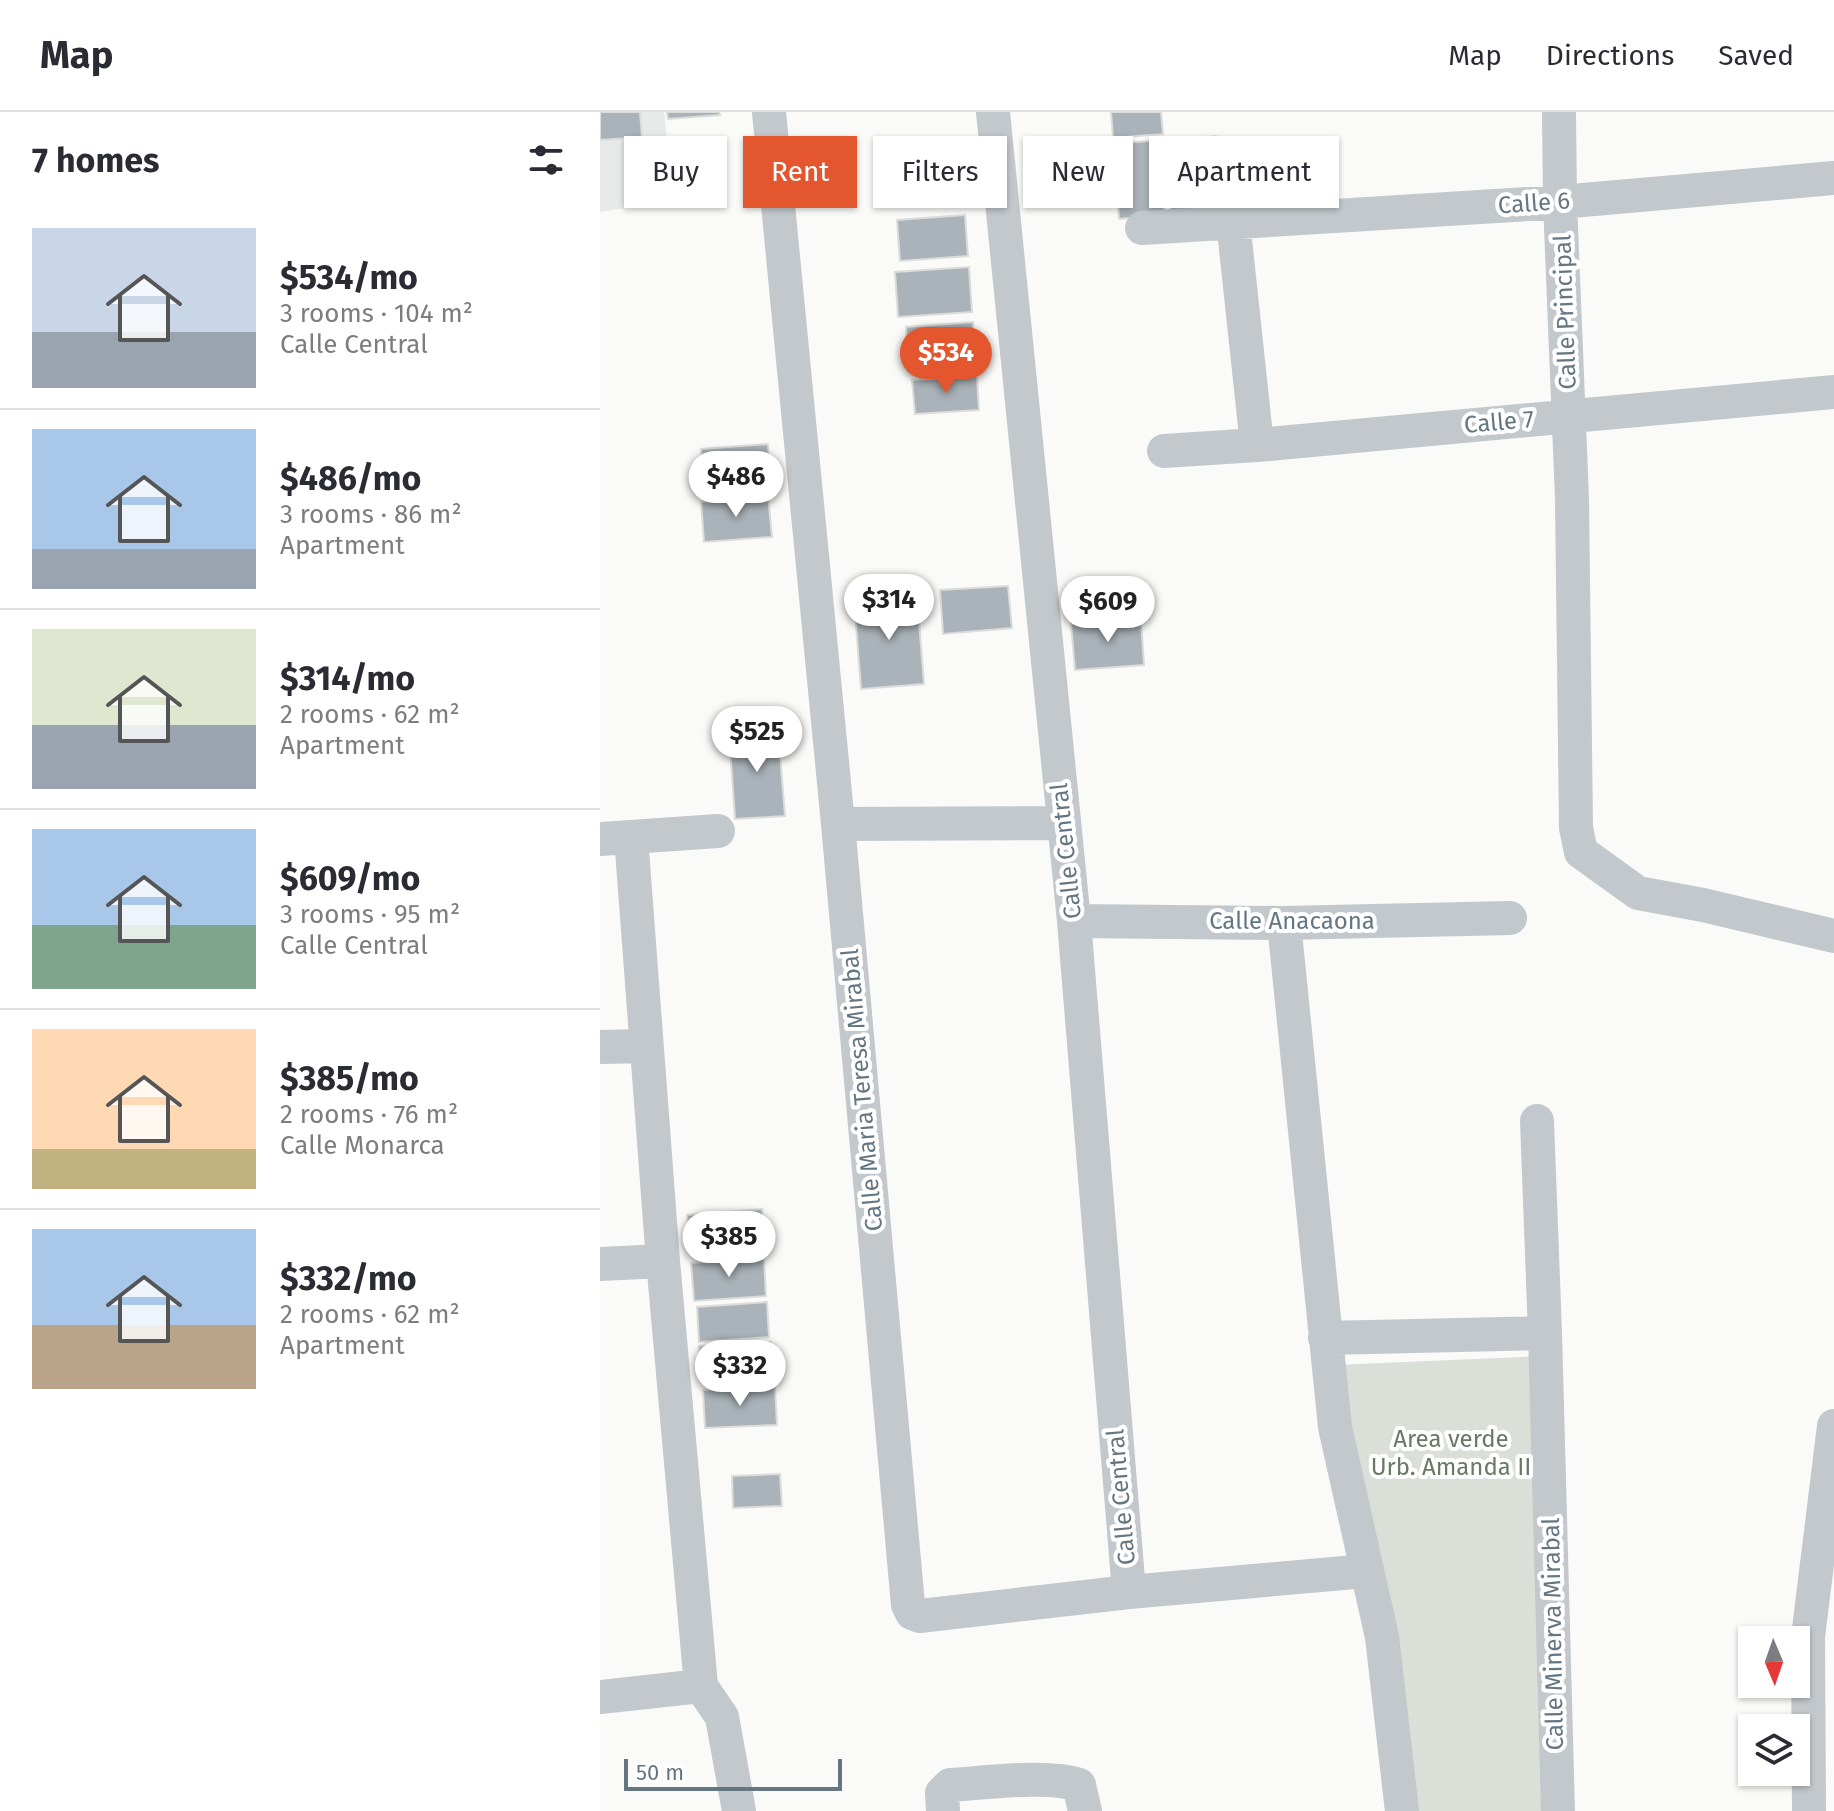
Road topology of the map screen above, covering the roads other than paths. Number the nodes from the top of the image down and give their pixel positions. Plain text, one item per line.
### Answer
1 (769, 112) edge
2 (993, 112) edge
3 (1559, 112) edge
4 (1834, 178) edge
5 (1560, 202) junction
6 (1233, 221) junction
7 (1142, 228) dead end
8 (1834, 392) edge
9 (1569, 415) junction
10 (1257, 445) junction
11 (1164, 451) dead end
12 (1062, 823) junction
13 (838, 824) junction
14 (718, 831) dead end
15 (616, 838) edge
16 (1510, 918) dead end
17 (1074, 921) junction
18 (1284, 923) junction
19 (1834, 936) edge
20 (646, 1046) junction
21 (600, 1047) edge
22 (1537, 1121) dead end
23 (663, 1261) junction
24 (600, 1264) edge
25 (1545, 1333) junction
26 (1325, 1338) junction
27 (1834, 1426) edge
28 (1366, 1571) junction
29 (1129, 1592) junction
30 (701, 1686) junction
31 (600, 1697) edge
32 (1084, 1801) edge
33 (942, 1802) edge
34 (739, 1811) edge
35 (1402, 1811) edge
36 (1558, 1811) edge
37 (1809, 1811) edge

1 - 13 street, Calle Maria Teresa Mirabal
2 - 12 street, Calle Central
3 - 5 street, Calle Principal
4 - 5 street, Calle 6
5 - 6 street, Calle 6
5 - 9 street, Calle Principal
6 - 7 street, Calle 6
6 - 10 street
8 - 9 street, Calle 7
9 - 10 street, Calle 7
9 - 19 street, Calle Principal
10 - 11 street, Calle 7
12 - 13 street
12 - 17 street, Calle Central
13 - 29 street, Calle Maria Teresa Mirabal
14 - 15 street
15 - 20 street
16 - 18 street, Calle Anacaona
17 - 18 street, Calle Anacaona
17 - 29 street, Calle Central
18 - 26 street
20 - 21 street
20 - 23 street
22 - 25 street, Calle Minerva Mirabal
23 - 24 street
23 - 30 street
25 - 26 street
25 - 36 street, Calle Minerva Mirabal
26 - 28 street
27 - 37 street
28 - 29 street, Calle Maria Teresa Mirabal
28 - 35 street
30 - 31 street
30 - 34 street
32 - 33 street

